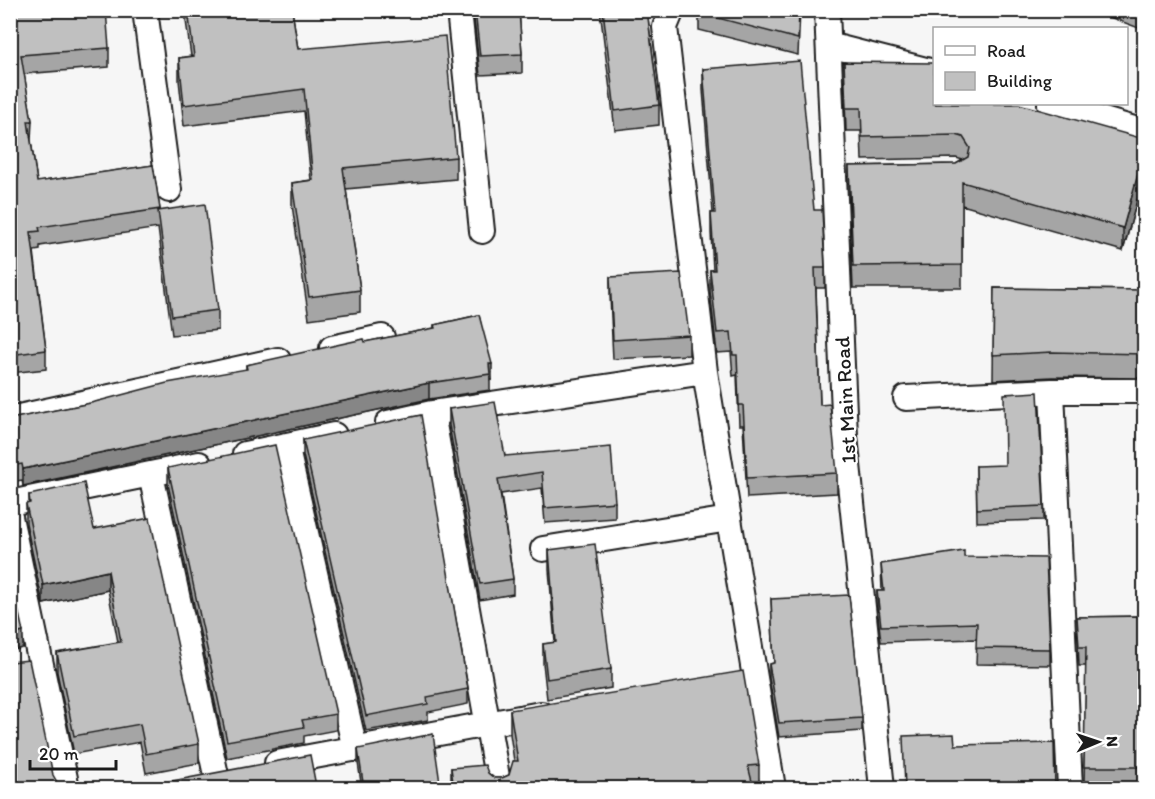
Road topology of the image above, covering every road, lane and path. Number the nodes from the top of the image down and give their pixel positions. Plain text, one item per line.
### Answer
1 (145, 10) edge
2 (459, 10) edge
3 (672, 10) edge
4 (827, 10) edge
5 (829, 45) junction
6 (933, 72) edge
7 (1053, 105) edge
8 (1144, 132) edge
9 (169, 190) dead end
10 (482, 231) dead end
11 (382, 337) edge
12 (705, 372) junction
13 (1052, 391) junction
14 (1144, 391) edge
15 (906, 398) dead end
16 (432, 413) junction
17 (10, 419) edge
18 (286, 445) junction
19 (151, 475) junction
20 (10, 503) edge
21 (10, 516) edge
22 (729, 519) junction
23 (543, 549) dead end
24 (569, 709) edge
25 (488, 723) junction
26 (355, 749) junction
27 (68, 789) edge
28 (499, 789) edge
29 (772, 789) edge
30 (882, 789) edge
31 (1070, 789) edge

1 - 9 street
2 - 10 street
3 - 12 street
4 - 5 street, 1st Main Road
5 - 6 street
5 - 30 street, 1st Main Road
7 - 8 street
11 - 17 street
12 - 16 street
12 - 22 street
13 - 14 street
13 - 15 street
13 - 31 street
16 - 18 street
16 - 25 street
18 - 19 street
18 - 26 street
19 - 20 street
19 - 26 street
21 - 27 street
22 - 23 street
22 - 29 street
24 - 25 street
25 - 26 street
25 - 28 street

